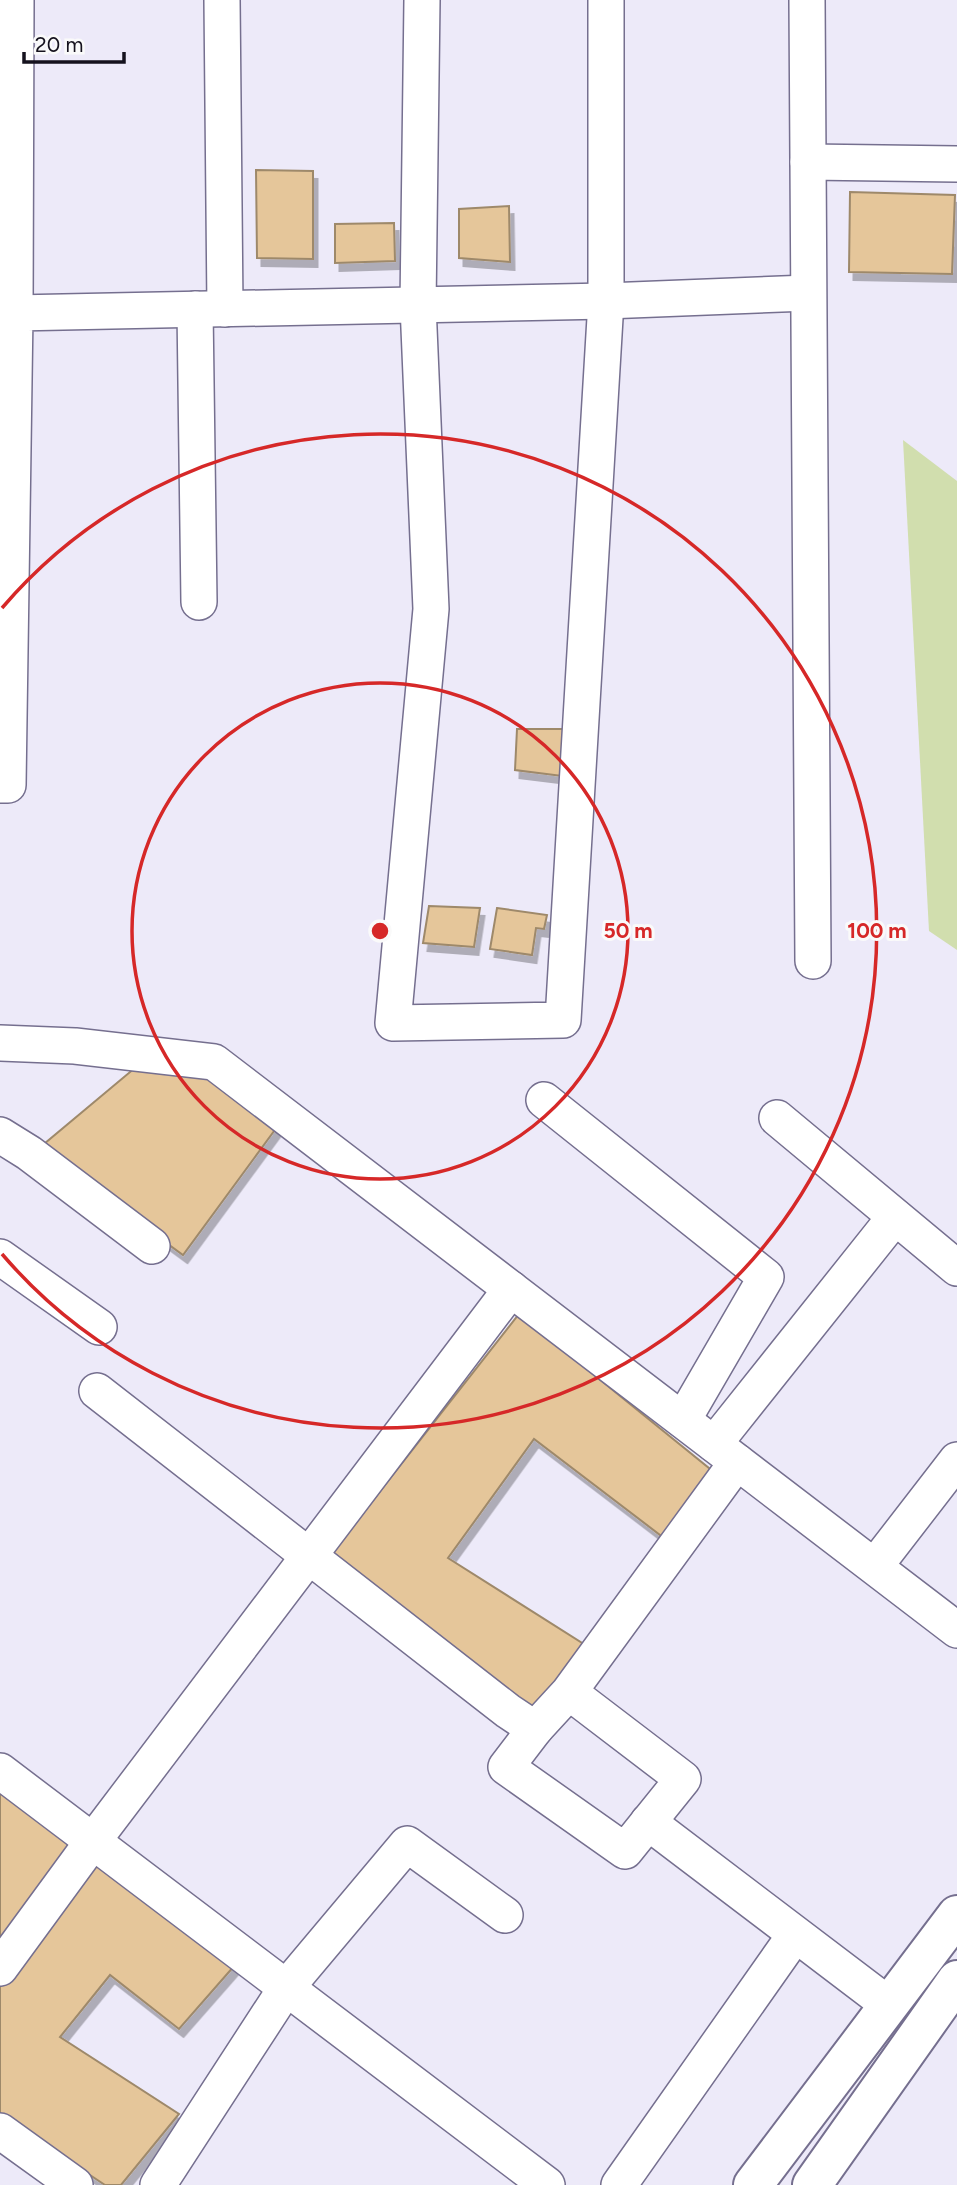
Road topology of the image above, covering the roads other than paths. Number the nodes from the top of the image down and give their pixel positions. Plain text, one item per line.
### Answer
1 (16, 0) edge
2 (222, 0) edge
3 (422, 0) edge
4 (606, 0) edge
5 (807, 0) edge
6 (808, 162) junction
7 (957, 164) edge
8 (808, 293) junction
9 (10, 296) edge
10 (606, 301) junction
11 (418, 305) junction
12 (210, 309) junction
13 (199, 602) dead end
14 (0, 785) edge
15 (813, 961) dead end
16 (0, 1043) edge
17 (544, 1100) dead end
18 (777, 1118) dead end
19 (0, 1135) edge
20 (894, 1217) junction
21 (152, 1246) dead end
22 (0, 1257) edge
23 (957, 1268) edge
24 (512, 1289) junction
25 (99, 1327) dead end
26 (97, 1391) dead end
27 (683, 1420) junction
28 (726, 1453) junction
29 (957, 1460) edge
30 (309, 1556) junction
31 (875, 1566) junction
32 (957, 1630) edge
33 (569, 1692) junction
34 (535, 1730) junction
35 (0, 1771) edge
36 (648, 1822) junction
37 (93, 1841) junction
38 (505, 1915) dead end
39 (957, 1915) edge
40 (795, 1935) junction
41 (942, 1962) edge
42 (0, 1968) edge
43 (957, 1980) edge
44 (286, 1988) junction
45 (890, 2005) junction
46 (0, 2131) edge
47 (75, 2185) edge
48 (158, 2185) edge
49 (547, 2185) edge
50 (619, 2185) edge
51 (753, 2185) edge
52 (813, 2185) edge

1 - 9 street
2 - 12 street
3 - 11 street
4 - 10 street
5 - 6 street
6 - 7 street
6 - 8 street
8 - 10 street
8 - 15 street
9 - 12 street
9 - 14 street
10 - 11 street
10 - 11 street
11 - 12 street
12 - 13 street
16 - 24 street
17 - 27 street
18 - 20 street
19 - 21 street
20 - 23 street
20 - 28 street
22 - 25 street
24 - 27 street
24 - 30 street
26 - 30 street
27 - 28 street
28 - 31 street
28 - 33 street
29 - 31 street
30 - 34 street
30 - 37 street
31 - 32 street
33 - 34 street
33 - 36 street
34 - 36 street
35 - 37 street
36 - 40 street
37 - 42 street
37 - 44 street
38 - 44 street
39 - 41 main road
40 - 45 street
40 - 50 street
41 - 45 main road
43 - 52 main road
44 - 48 street
44 - 49 street
45 - 51 main road
46 - 47 street

